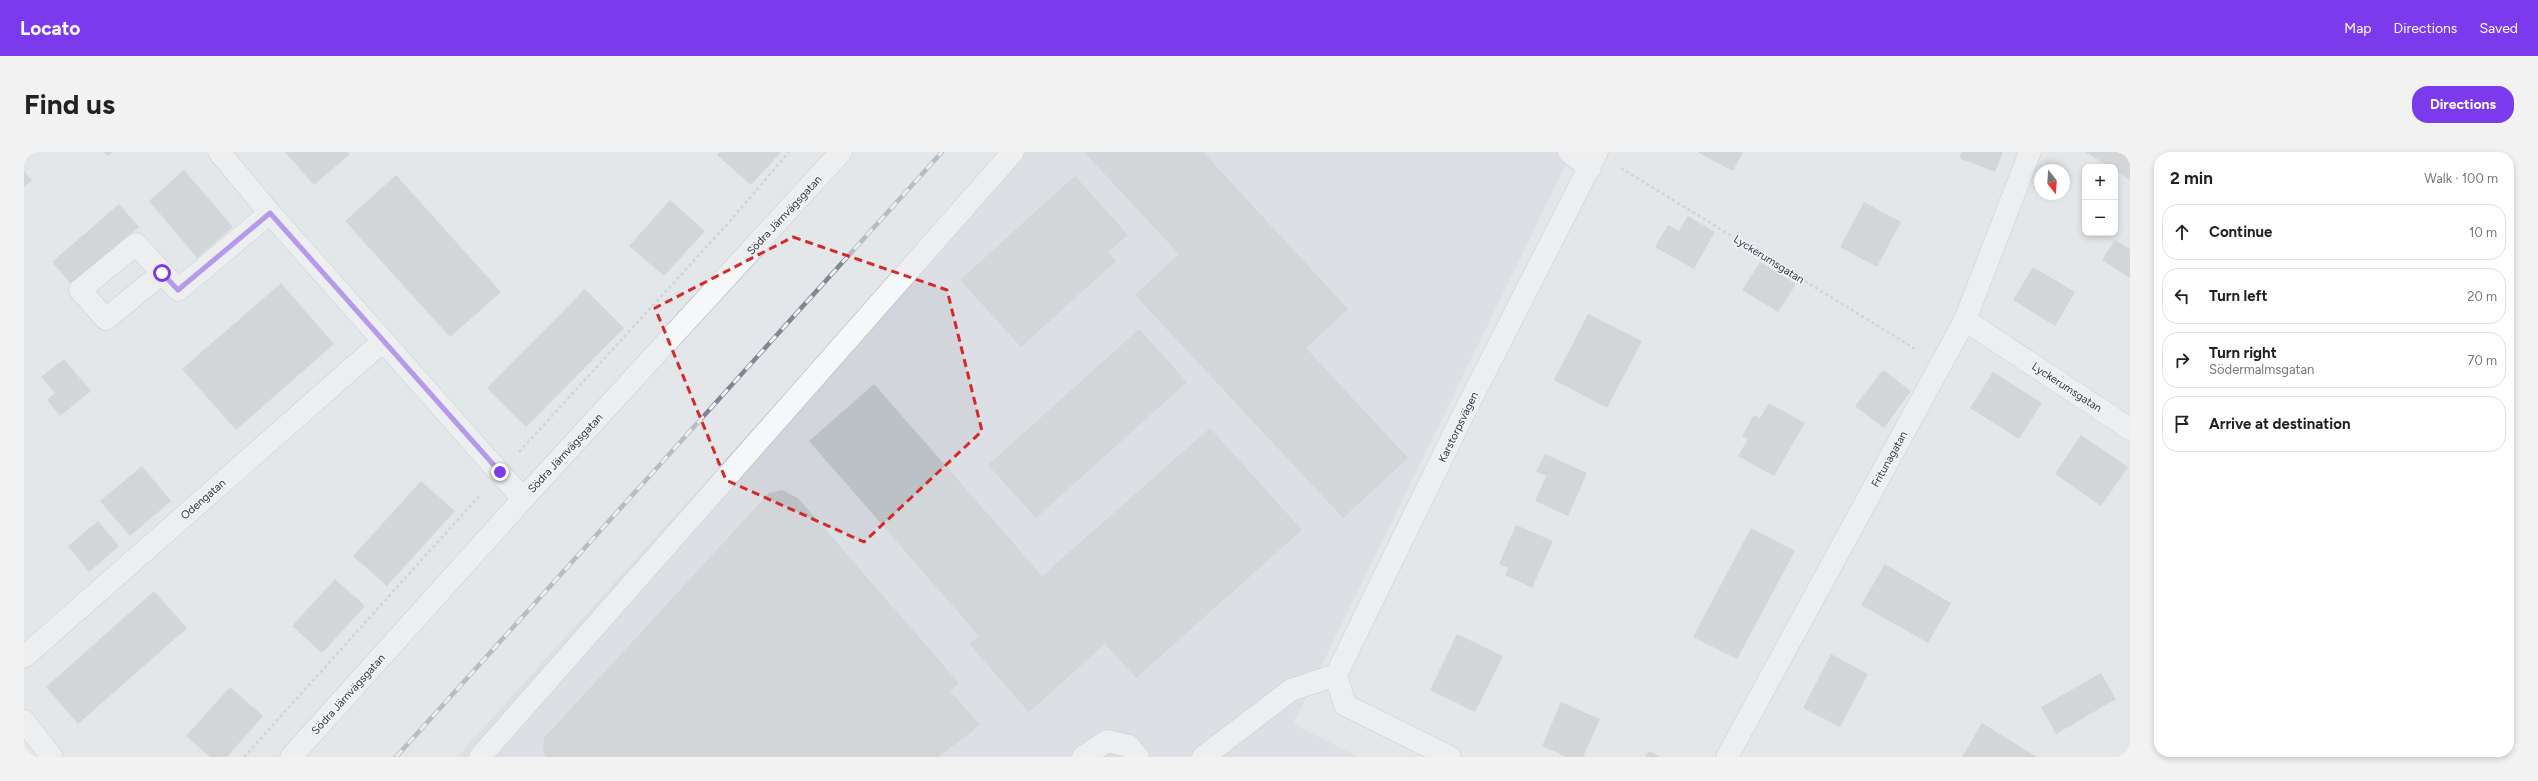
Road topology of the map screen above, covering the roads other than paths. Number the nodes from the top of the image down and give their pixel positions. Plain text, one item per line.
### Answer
1 (219, 152) edge
2 (841, 152) edge
3 (1013, 152) edge
4 (1568, 152) edge
5 (2030, 152) edge
6 (1594, 158) edge
7 (270, 213) junction
8 (162, 273) dead end
9 (1964, 320) junction
10 (383, 341) junction
11 (2130, 428) edge
12 (523, 499) junction
13 (24, 657) edge
14 (1336, 675) junction
15 (24, 721) edge
16 (52, 757) edge
17 (291, 757) edge
18 (480, 757) edge
19 (1083, 757) edge
20 (1138, 757) edge
21 (1203, 757) edge
22 (1450, 757) edge
23 (1727, 757) edge

1 - 7 street
2 - 12 street, Södra Järnvägsgatan
3 - 18 street
4 - 6 street
5 - 9 street, Fritunagatan
6 - 14 street, Karstorpsvägen
7 - 8 street
7 - 10 street
9 - 11 street, Lyckerumsgatan
9 - 23 street, Fritunagatan
10 - 12 street
10 - 13 street, Odengatan
12 - 17 street, Södra Järnvägsgatan
14 - 21 street
14 - 22 street
15 - 16 street
19 - 20 street

